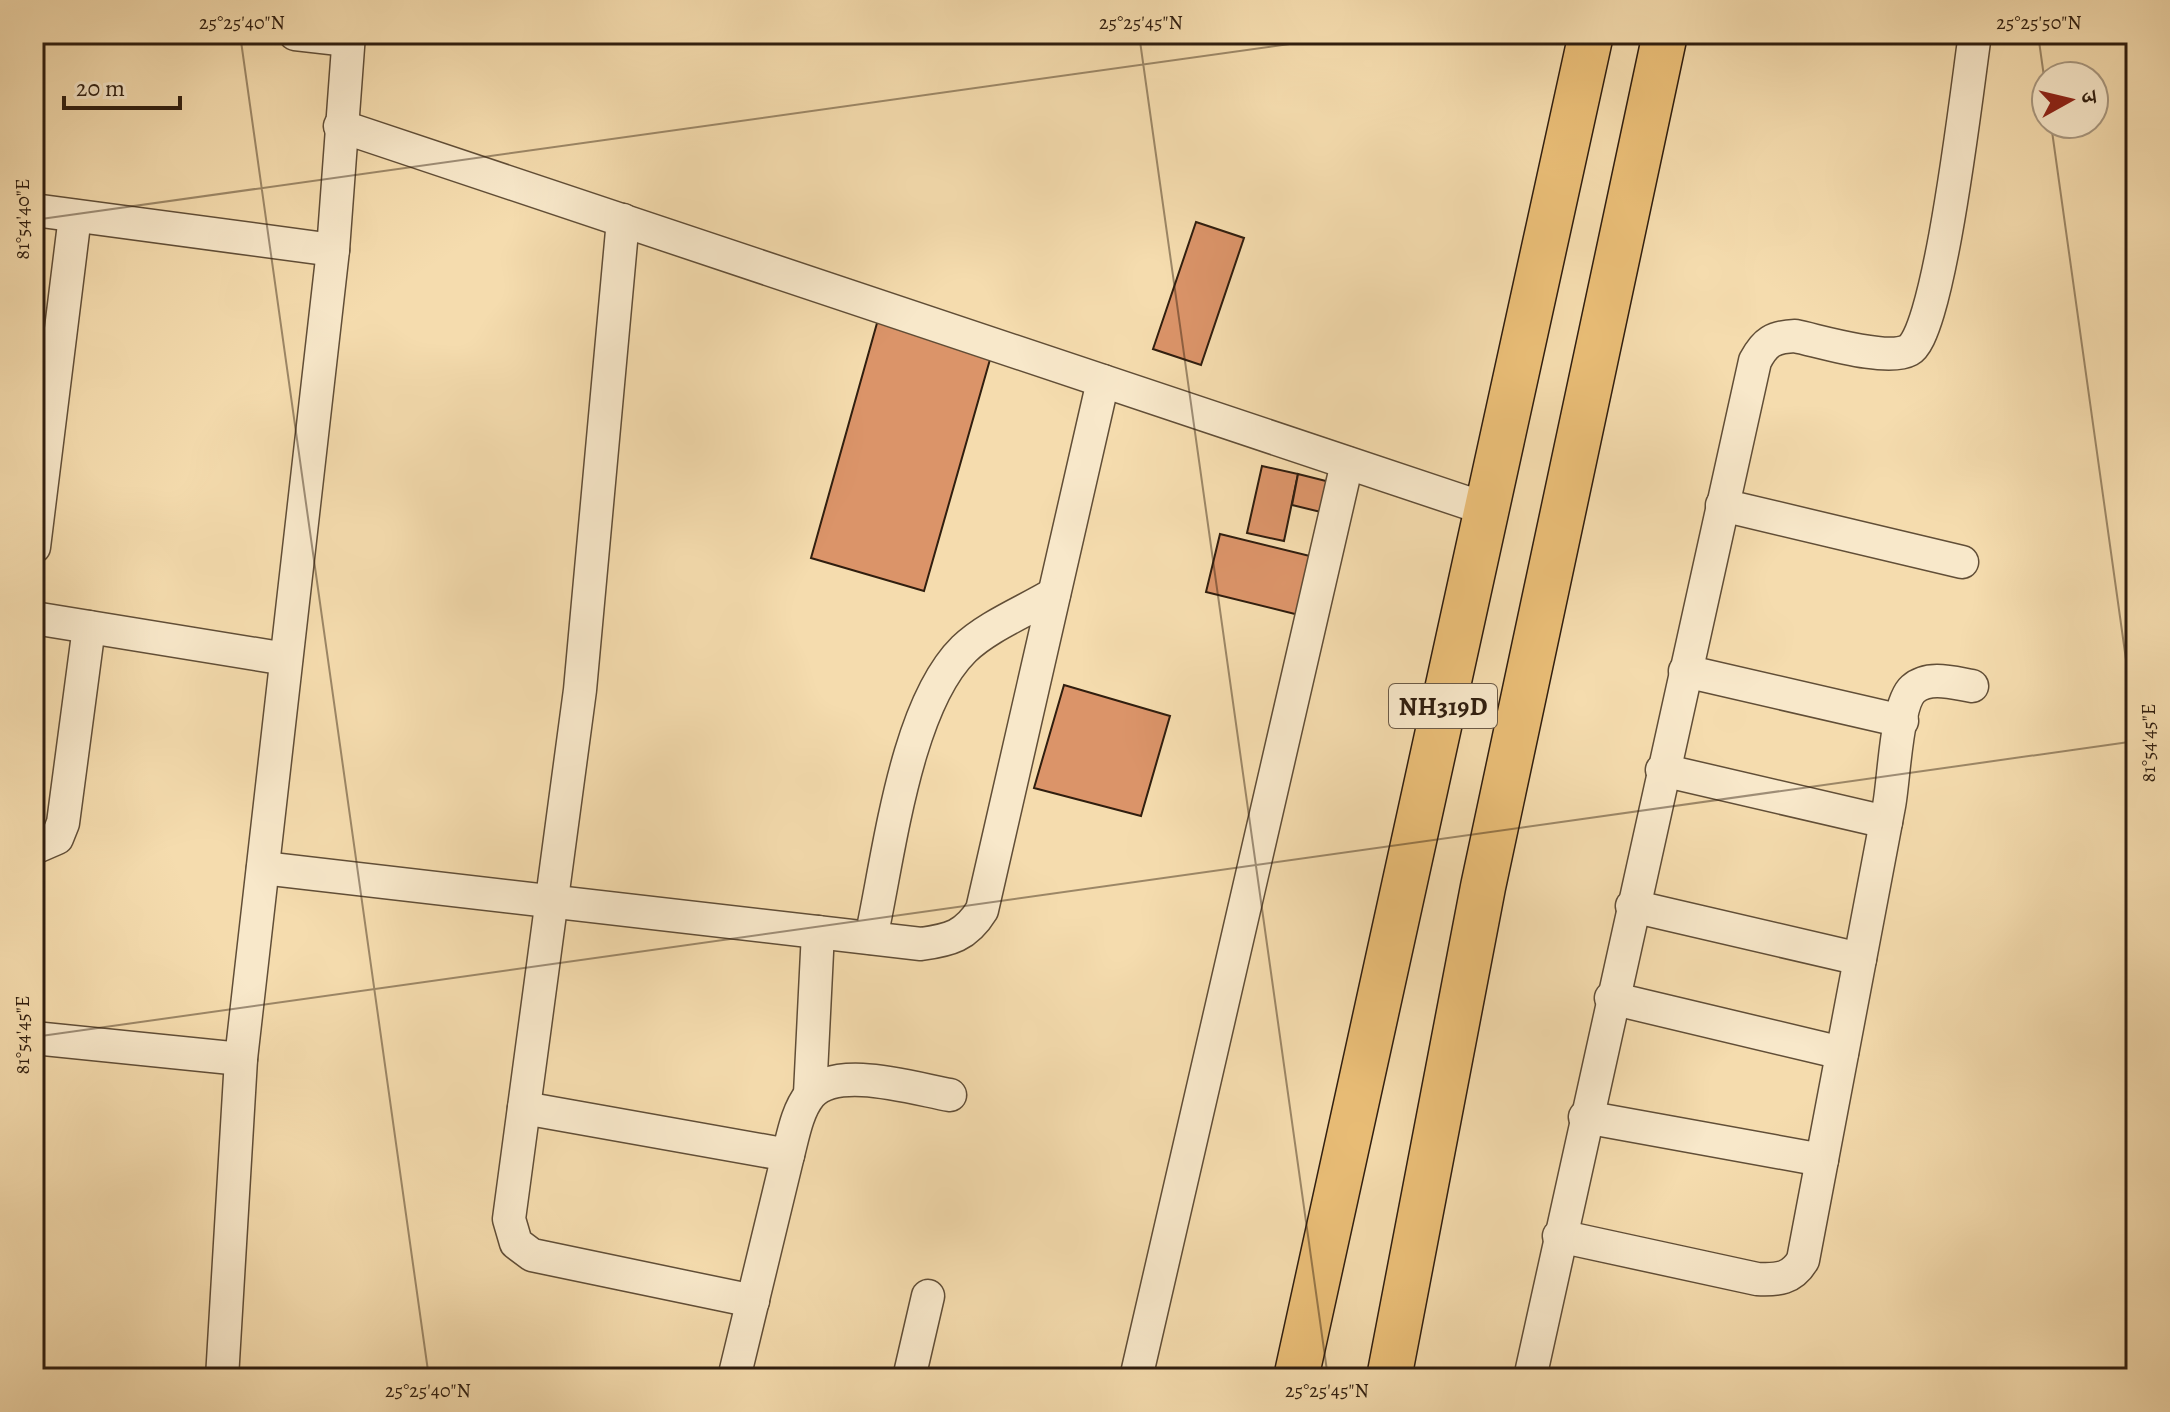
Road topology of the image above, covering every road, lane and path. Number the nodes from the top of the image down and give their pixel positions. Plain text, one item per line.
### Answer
1 (295, 34) edge
2 (1591, 34) edge
3 (1665, 34) edge
4 (1975, 34) edge
5 (349, 37) edge
6 (340, 126) junction
7 (34, 210) edge
8 (75, 216) junction
9 (623, 220) junction
10 (333, 250) junction
11 (1103, 381) junction
12 (1347, 463) junction
13 (1722, 505) junction
14 (1486, 509) junction
15 (34, 547) edge
16 (1962, 562) dead end
17 (1054, 594) junction
18 (34, 618) edge
19 (89, 627) junction
20 (286, 659) junction
21 (1685, 671) junction
22 (1972, 686) dead end
23 (1902, 721) junction
24 (1662, 770) junction
25 (1886, 822) junction
26 (34, 848) edge
27 (263, 868) junction
28 (552, 902) junction
29 (1632, 906) junction
30 (818, 932) junction
31 (871, 938) junction
32 (1860, 959) junction
33 (1611, 998) junction
34 (34, 1038) edge
35 (1842, 1053) junction
36 (241, 1059) junction
37 (810, 1094) junction
38 (950, 1095) dead end
39 (524, 1108) junction
40 (1585, 1117) junction
41 (788, 1155) junction
42 (1822, 1160) junction
43 (1559, 1236) junction
44 (928, 1296) dead end
45 (753, 1301) junction
46 (1533, 1377) edge
47 (222, 1378) edge
48 (734, 1378) edge
49 (909, 1378) edge
50 (1136, 1378) edge
51 (1296, 1378) edge
52 (1389, 1378) edge

1 - 5 street
2 - 14 highway, NH319D
3 - 52 highway
4 - 13 street
5 - 6 street
6 - 9 street
6 - 10 street
7 - 8 street
8 - 10 street
8 - 15 street
9 - 11 street
9 - 28 street
10 - 20 street
11 - 12 street
11 - 17 street
12 - 14 street
12 - 50 street
13 - 16 street
13 - 21 street
14 - 51 highway, NH319D
17 - 31 street
17 - 31 street
18 - 19 street
19 - 20 street
19 - 26 street
20 - 27 street
21 - 23 street
21 - 24 street
22 - 23 street
23 - 25 street
24 - 25 street
24 - 29 street
25 - 32 street
27 - 28 street
27 - 36 street
28 - 30 street
28 - 39 street
29 - 32 street
29 - 33 street
30 - 31 street
30 - 37 street
32 - 35 street
33 - 35 street
33 - 40 street
34 - 36 street
35 - 42 street
36 - 47 street
37 - 38 street
37 - 41 street
39 - 41 street
39 - 45 street
40 - 42 street
40 - 43 street
41 - 45 street
42 - 43 street
43 - 46 street
44 - 49 street
45 - 48 street

